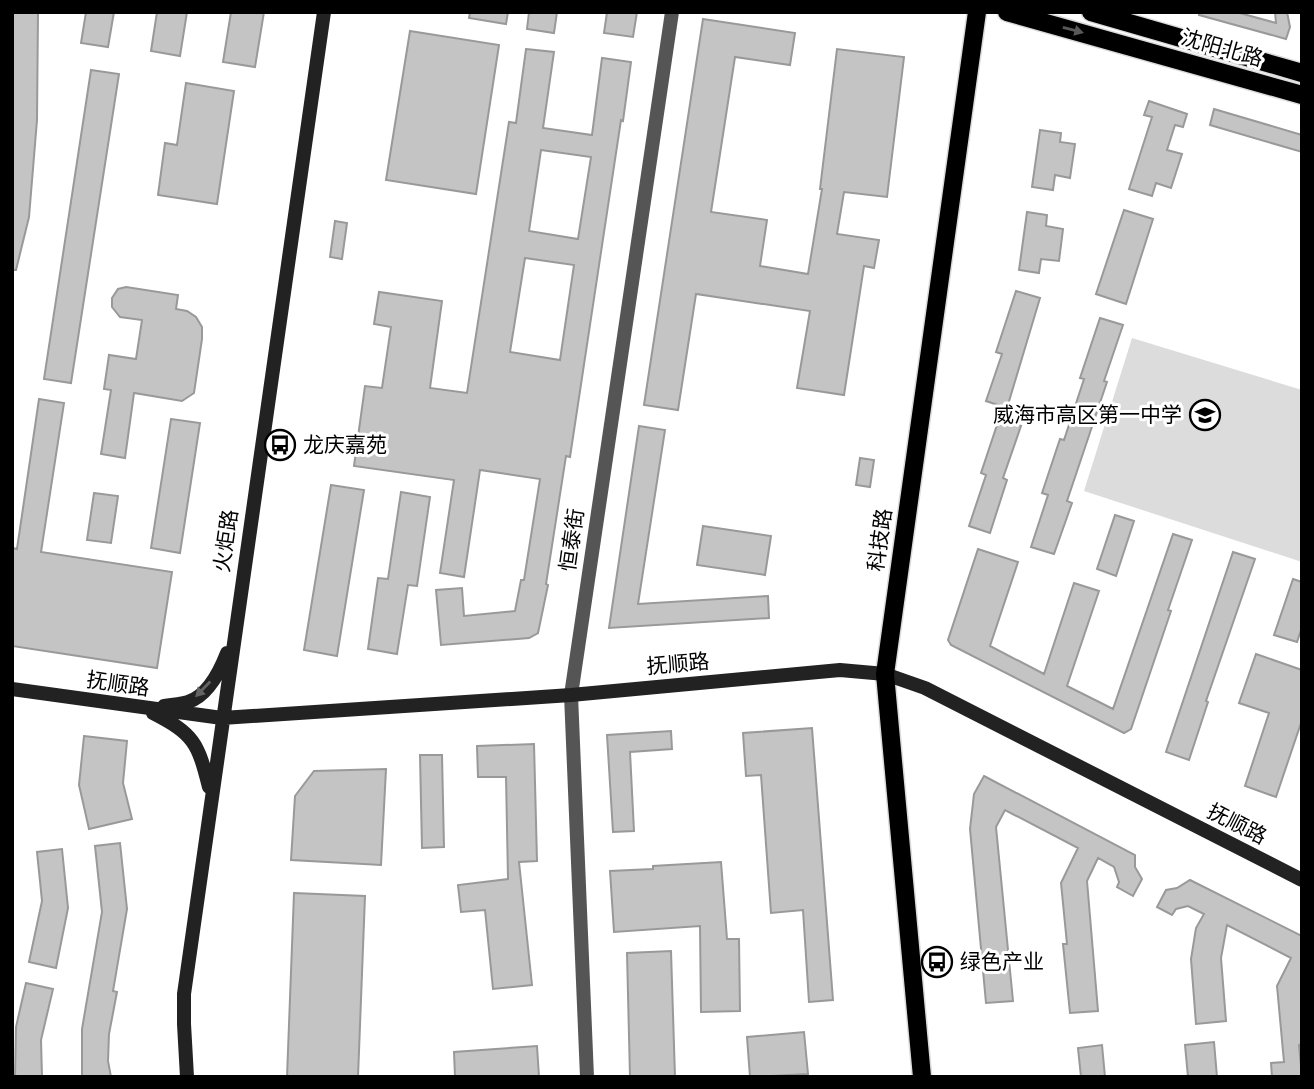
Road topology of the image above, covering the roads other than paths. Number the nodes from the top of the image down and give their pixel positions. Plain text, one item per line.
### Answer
1 (324, 12) edge
2 (672, 12) edge
3 (977, 12) edge
4 (1007, 12) edge
5 (1091, 12) edge
6 (1302, 74) edge
7 (1302, 95) edge
8 (234, 635) junction
9 (885, 674) junction
10 (12, 689) edge
11 (570, 695) junction
12 (146, 709) junction
13 (222, 718) junction
14 (211, 794) junction
15 (1302, 880) edge
16 (187, 1077) edge
17 (587, 1077) edge
18 (922, 1077) edge

1 - 8 street, 火炬路
2 - 11 street, 恒泰街
3 - 9 main road, 科技路
4 -> 7 main road, 沈阳北路
5 - 6 main road, 沈阳北路
8 -> 12 street
8 - 13 street, 火炬路
9 - 11 street, 抚顺路
9 - 15 street, 抚顺路
9 - 18 main road, 科技路
10 - 12 street, 抚顺路
11 - 13 street, 抚顺路
11 - 17 street, 恒泰街
12 - 13 street, 抚顺路
12 - 14 street
13 - 14 street, 火炬路
14 - 16 street, 火炬路

